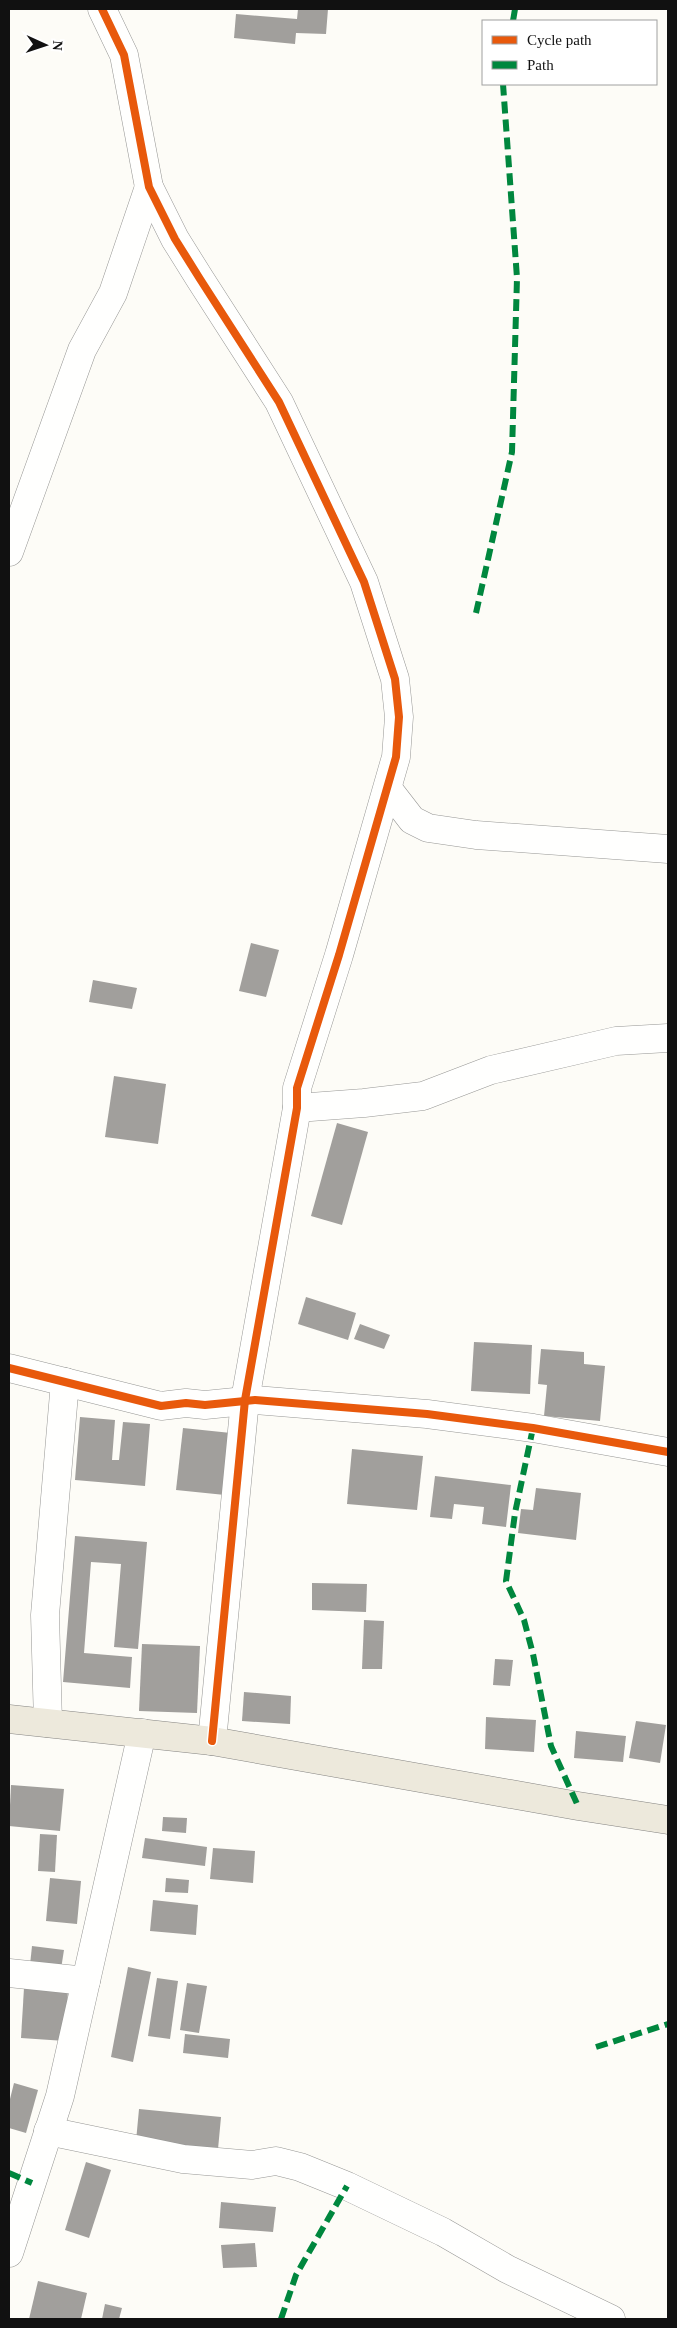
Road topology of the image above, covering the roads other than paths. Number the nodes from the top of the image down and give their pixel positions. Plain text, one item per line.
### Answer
1 (102, 9) edge
2 (149, 187) junction
3 (18, 496) edge
4 (9, 552) edge
5 (388, 789) junction
6 (668, 849) edge
7 (668, 1038) edge
8 (297, 1108) junction
9 (9, 1368) edge
10 (65, 1382) junction
11 (245, 1400) junction
12 (668, 1452) edge
13 (9, 1719) edge
14 (48, 1723) junction
15 (142, 1733) junction
16 (212, 1741) junction
17 (668, 1820) edge
18 (9, 1973) edge
19 (86, 1981) junction
20 (48, 2131) junction
21 (9, 2253) edge
22 (611, 2319) edge

1 - 2 street
2 - 3 street
2 - 5 street
3 - 4 street
5 - 6 street
5 - 8 street
7 - 8 street
8 - 11 street
9 - 10 street
10 - 11 street
10 - 14 street
11 - 12 street
11 - 16 street
13 - 14 main road
14 - 15 main road
15 - 16 main road
15 - 19 street
16 - 17 main road
18 - 19 street
19 - 20 street
20 - 21 street
20 - 22 street

